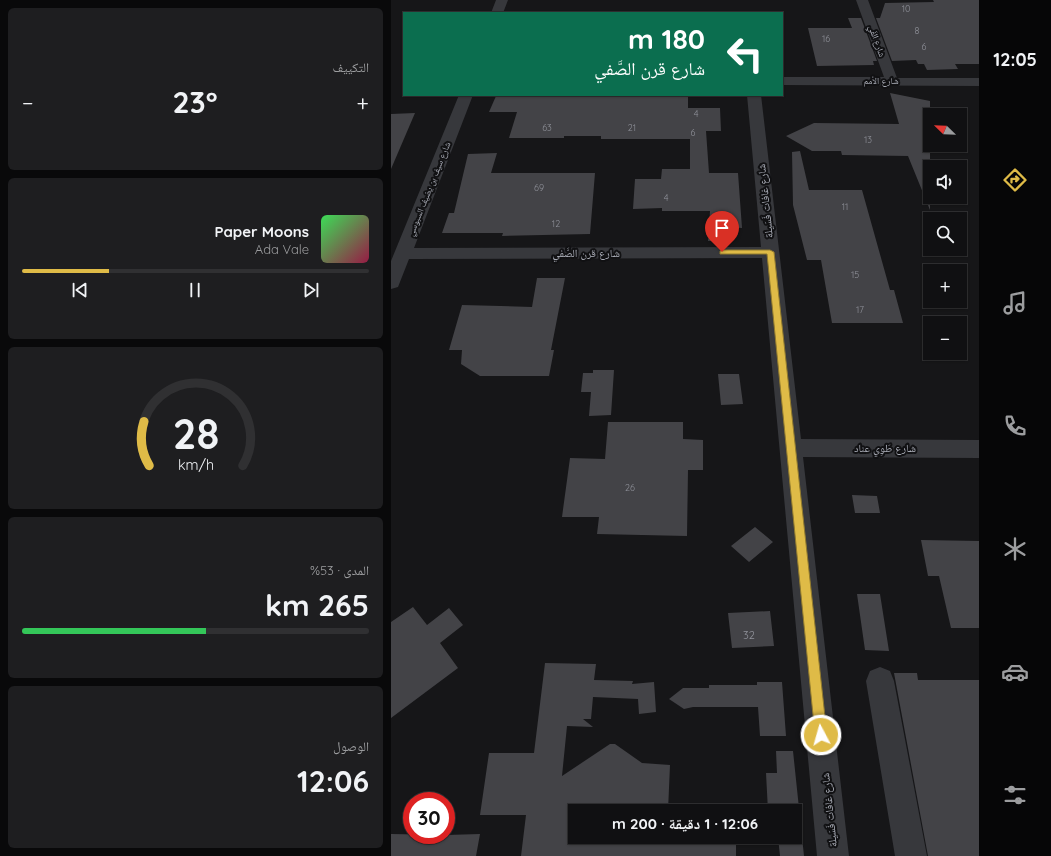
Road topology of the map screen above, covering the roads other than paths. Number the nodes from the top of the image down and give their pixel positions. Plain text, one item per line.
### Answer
1 (502, 0) edge
2 (862, 0) edge
3 (497, 12) edge
4 (783, 81) edge
5 (892, 82) junction
6 (979, 82) edge
7 (466, 96) edge
8 (753, 96) edge
9 (770, 252) junction
10 (403, 254) junction
11 (391, 283) edge
12 (791, 448) junction
13 (979, 448) edge
14 (880, 681) dead end
15 (833, 856) edge
16 (911, 856) edge

1 - 3 street
2 - 5 street, شارع الفَي
4 - 5 street, شارع الأمم
5 - 6 street, شارع الأمم
7 - 10 street, شارع سيف بن يضيف السبوسي
8 - 9 street, شارع غافات فَسَيلة
9 - 10 street, شارع قرن الصَّفي
9 - 12 street, شارع غافات فَسَيلة
10 - 11 street, شارع سيف بن يضيف السبوسي
12 - 13 street, شارع طَوِي عناد
12 - 15 street, شارع غافات فَسَيلة
14 - 16 street

